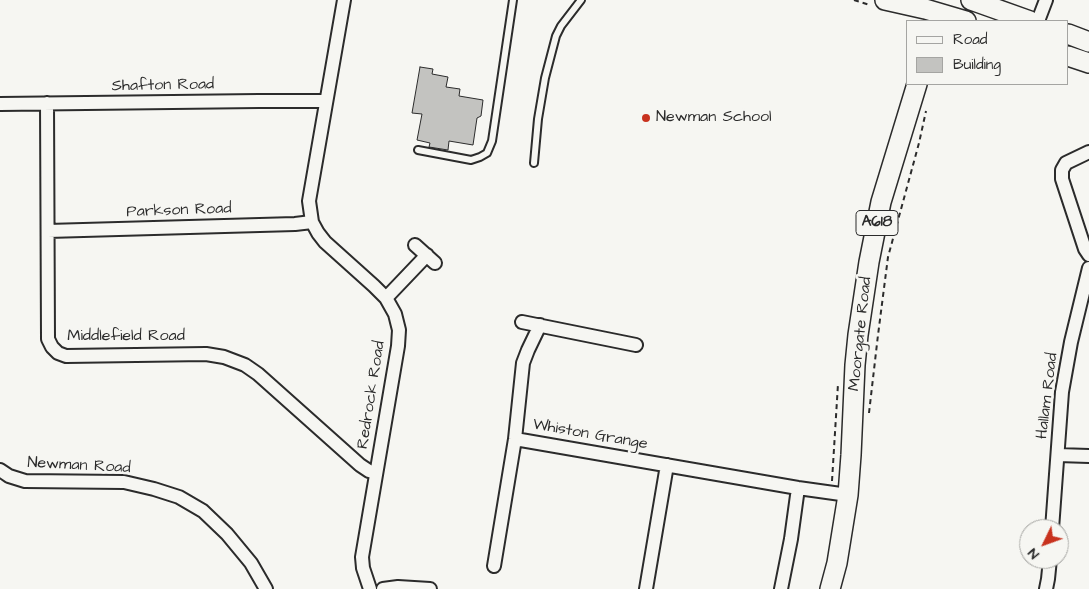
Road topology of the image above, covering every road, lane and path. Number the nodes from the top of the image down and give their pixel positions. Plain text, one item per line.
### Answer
1 (344, 0) edge
2 (514, 0) edge
3 (581, 0) edge
4 (885, 0) edge
5 (972, 0) edge
6 (1046, 0) edge
7 (926, 10) edge
8 (962, 20) edge
9 (1027, 20) edge
10 (1038, 20) edge
11 (1069, 34) edge
12 (1089, 42) edge
13 (1069, 56) edge
14 (1089, 63) edge
15 (917, 85) edge
16 (326, 102) junction
17 (0, 104) edge
18 (47, 104) junction
19 (921, 108) dead end
20 (418, 150) dead end
21 (1089, 152) edge
22 (534, 163) dead end
23 (312, 222) junction
24 (48, 231) junction
25 (415, 245) dead end
26 (1089, 255) edge
27 (1089, 268) edge
28 (386, 298) junction
29 (522, 322) dead end
30 (540, 326) junction
31 (636, 344) dead end
32 (868, 419) dead end
33 (515, 439) junction
34 (1058, 455) junction
35 (1089, 456) edge
36 (667, 465) junction
37 (0, 470) edge
38 (376, 473) junction
39 (798, 488) junction
40 (848, 495) junction
41 (1053, 519) edge
42 (494, 566) dead end
43 (1049, 569) edge
44 (266, 589) edge
45 (370, 589) edge
46 (383, 589) edge
47 (430, 589) edge
48 (646, 589) edge
49 (781, 589) edge
50 (830, 589) edge
51 (1046, 589) edge

1 - 16 street, Redrock Road
2 - 20 lane
3 - 22 lane
4 - 7 main road
5 - 9 main road
6 - 10 street
7 - 8 main road
11 - 12 main road
13 - 14 main road
15 - 40 main road, Moorgate Road / A618
16 - 18 street, Shafton Road
16 - 23 street, Redrock Road
17 - 18 street, Shafton Road
18 - 24 street, Middlefield Road
19 - 32 path
21 - 26 street
23 - 24 street, Parkson Road
23 - 28 street, Redrock Road
24 - 38 street, Middlefield Road
25 - 28 street
27 - 34 street, Hallam Road
28 - 38 street, Redrock Road
29 - 30 street
30 - 31 street
30 - 33 street
33 - 36 street, Whiston Grange
33 - 42 street, Whiston Grange
34 - 35 street
34 - 41 street, Hallam Road
36 - 39 street, Whiston Grange
36 - 48 street, Whiston Grange
37 - 44 street, Newman Road
38 - 45 street, Redrock Road
39 - 40 street, Whiston Grange
39 - 49 street
40 - 50 main road, Moorgate Road / A618
43 - 51 street
46 - 47 street

